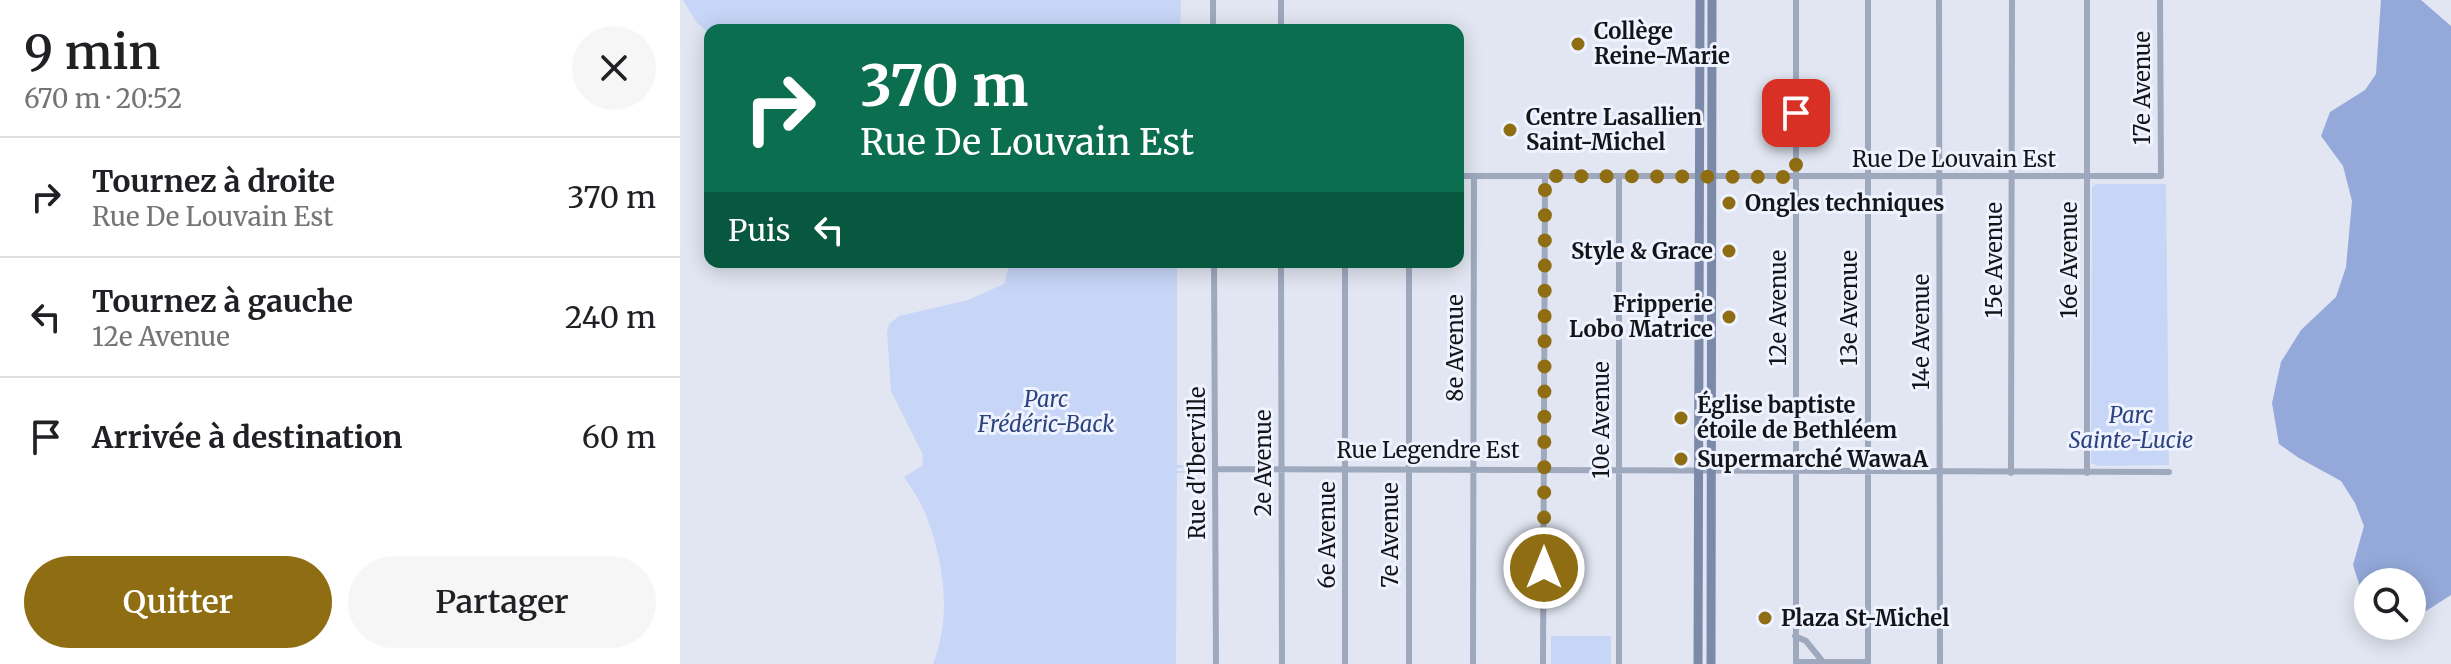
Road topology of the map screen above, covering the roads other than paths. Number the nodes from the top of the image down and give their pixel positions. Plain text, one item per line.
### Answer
1 (1213, 0) edge
2 (1281, 0) edge
3 (1700, 0) edge
4 (1712, 0) edge
5 (1796, 0) edge
6 (1868, 0) edge
7 (1939, 0) edge
8 (2012, 0) edge
9 (2087, 0) edge
10 (2160, 0) edge
11 (1213, 24) edge
12 (1281, 24) edge
13 (1464, 176) edge
14 (1474, 176) junction
15 (1545, 176) junction
16 (1619, 176) junction
17 (1699, 176) junction
18 (1712, 176) junction
19 (1939, 176) junction
20 (2161, 176) joint
21 (1796, 177) junction
22 (1867, 177) junction
23 (2012, 177) junction
24 (2086, 177) junction
25 (1214, 268) edge
26 (1281, 268) edge
27 (1345, 268) edge
28 (1409, 268) edge
29 (1281, 468) junction
30 (1345, 468) junction
31 (1408, 468) junction
32 (1473, 468) junction
33 (1544, 468) junction
34 (1215, 469) junction
35 (1619, 469) junction
36 (1699, 470) junction
37 (1712, 470) junction
38 (1795, 471) junction
39 (1867, 471) junction
40 (1938, 472) junction
41 (2169, 472) dead end
42 (2011, 473) junction
43 (2087, 473) junction
44 (1795, 636) junction
45 (1823, 662) edge
46 (1796, 663) edge
47 (1868, 663) edge
48 (1216, 664) edge
49 (1282, 664) edge
50 (1345, 664) edge
51 (1409, 664) edge
52 (1473, 664) edge
53 (1543, 664) edge
54 (1619, 664) edge
55 (1698, 664) edge
56 (1711, 664) edge
57 (1940, 664) edge

1 - 11 street
2 - 12 street
3 - 17 main road
4 - 18 main road
5 - 21 street, 12e Avenue
6 - 22 street, 13e Avenue
7 - 19 street, 14e Avenue
8 - 23 street, 15e Avenue
9 - 24 street, 16e Avenue
10 - 20 street, 17e Avenue
13 - 14 street, Rue De Louvain Est
14 - 15 street, Rue De Louvain Est
14 - 32 street, 8e Avenue
15 - 16 street, Rue De Louvain Est
15 - 33 street
16 - 17 street, Rue De Louvain Est
16 - 35 street, 10e Avenue
17 - 18 street, Rue De Louvain Est
17 - 36 main road
18 - 21 street, Rue De Louvain Est
18 - 37 main road
19 - 22 street, Rue De Louvain Est
19 - 23 street, Rue De Louvain Est
19 - 40 street, 14e Avenue
20 - 24 street, Rue De Louvain Est
21 - 22 street, Rue De Louvain Est
21 - 38 street, 12e Avenue
22 - 39 street, 13e Avenue
23 - 24 street, Rue De Louvain Est
23 - 42 street, 15e Avenue
24 - 43 street, 16e Avenue
25 - 34 street, Rue d'Iberville
26 - 29 street, 2e Avenue
27 - 30 street, 6e Avenue
28 - 31 street, 7e Avenue
29 - 30 street, Rue Legendre Est
29 - 34 street, Rue Legendre Est
29 - 49 street, 2e Avenue
30 - 31 street, Rue Legendre Est
30 - 50 street, 6e Avenue
31 - 32 street, Rue Legendre Est
31 - 51 street, 7e Avenue
32 - 33 street, Rue Legendre Est
32 - 52 street, 8e Avenue
33 - 35 street, Rue Legendre Est
33 - 53 street
34 - 48 street, Rue d'Iberville
35 - 36 street, Rue Legendre Est
35 - 54 street, 10e Avenue
36 - 37 street, Rue Legendre Est
36 - 55 main road
37 - 38 street, Rue Legendre Est
37 - 56 main road
38 - 39 street, Rue Legendre Est
38 - 44 street, 12e Avenue
39 - 40 street, Rue Legendre Est
39 - 47 street, 13e Avenue
40 - 42 street, Rue Legendre Est
40 - 57 street, 14e Avenue
41 - 43 street, Rue Legendre Est
42 - 43 street, Rue Legendre Est
44 - 45 street
44 - 46 street, 12e Avenue
45 - 46 street
45 - 47 street

